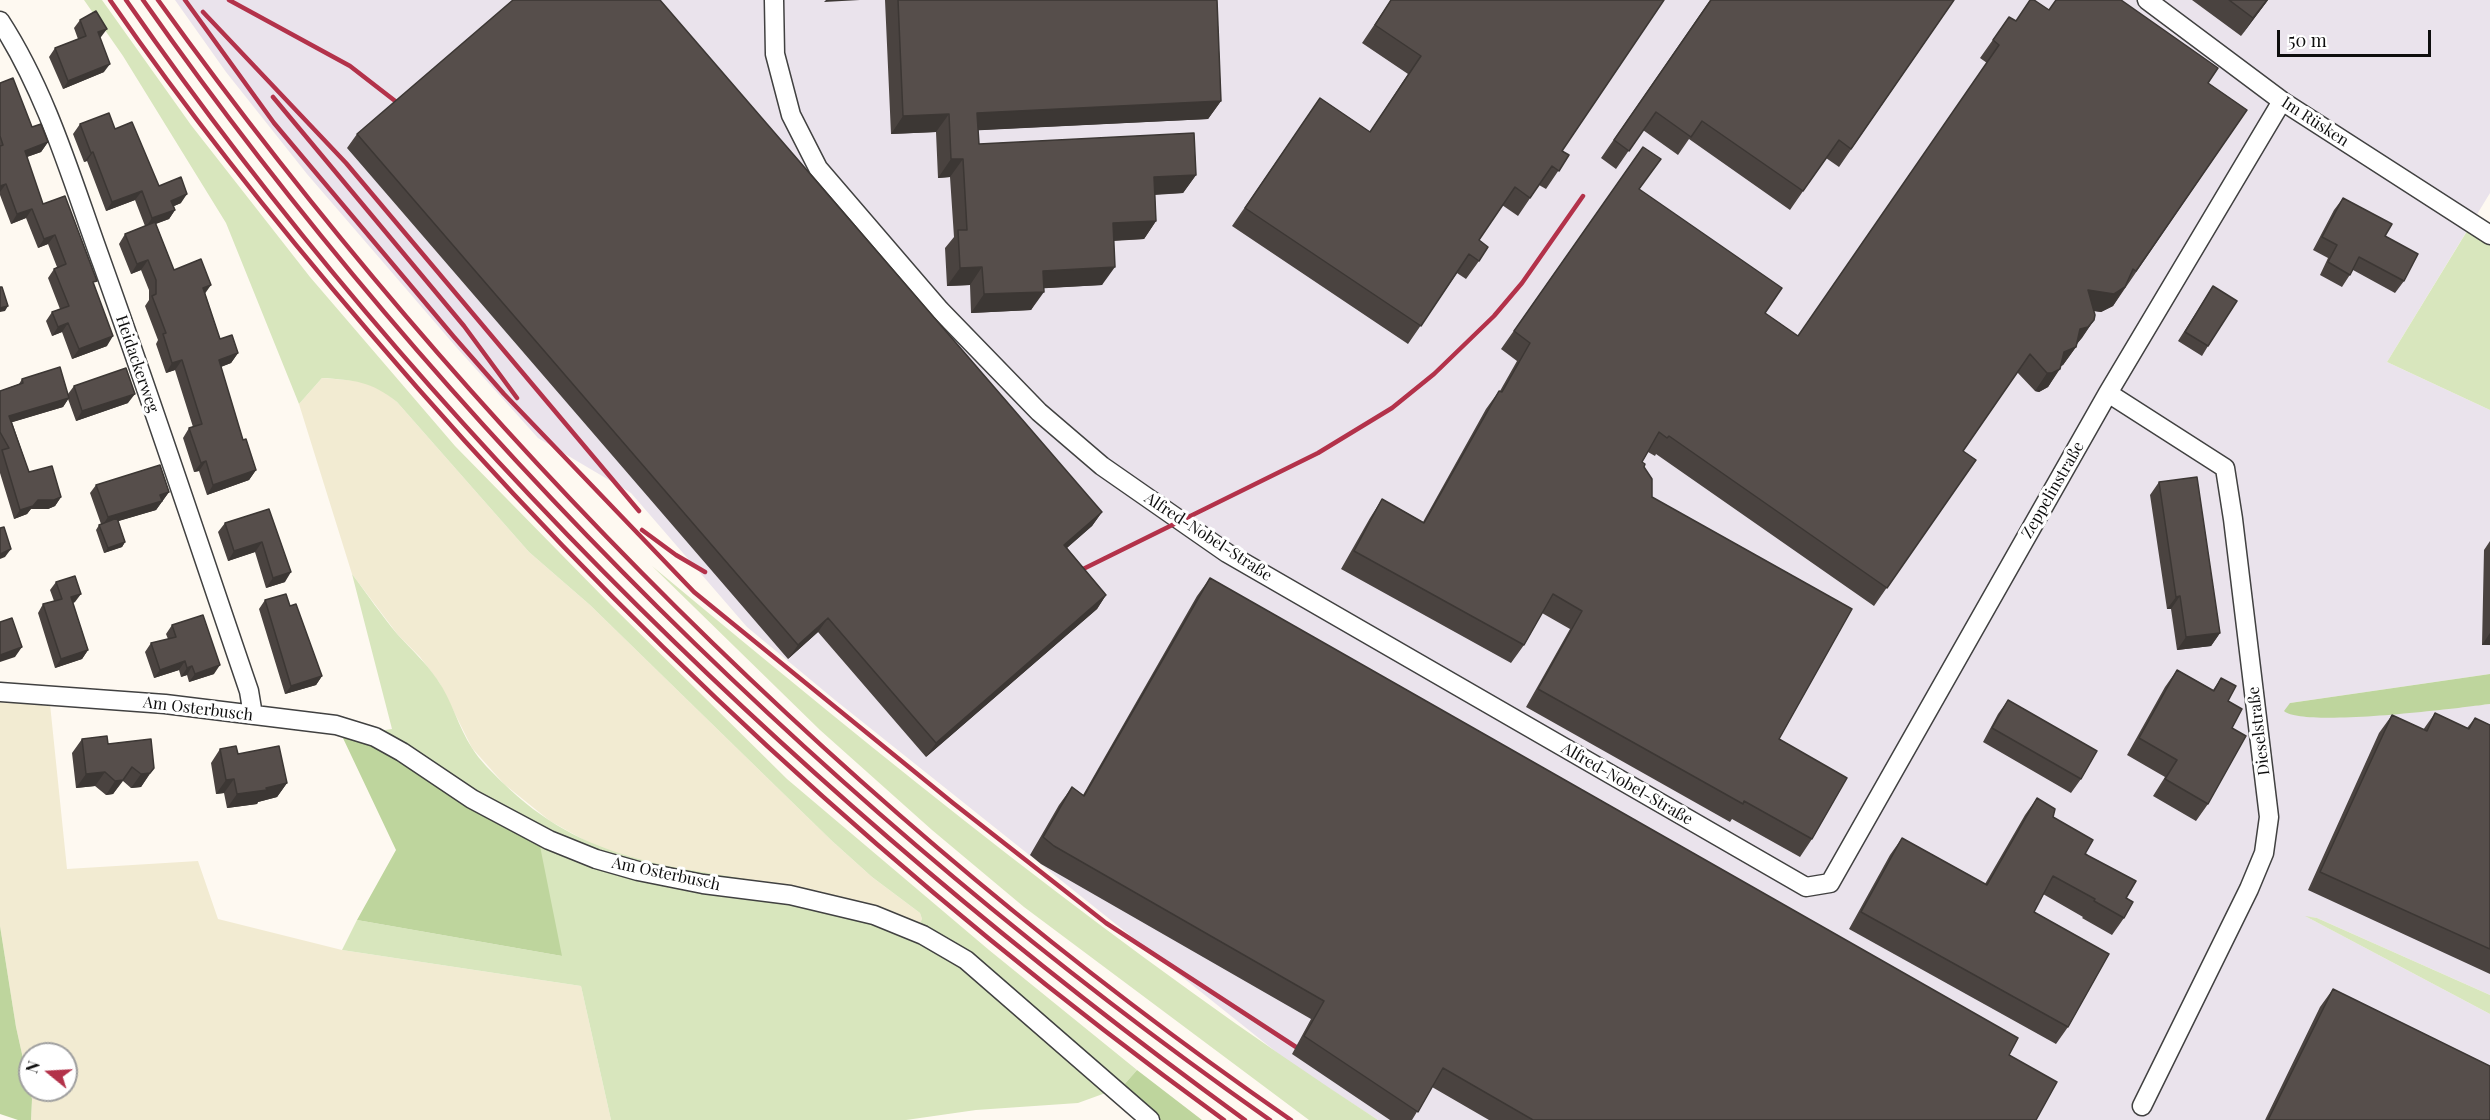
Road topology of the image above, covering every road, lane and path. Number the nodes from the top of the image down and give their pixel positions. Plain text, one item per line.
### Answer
1 (774, 0) edge
2 (2147, 0) edge
3 (0, 21) edge
4 (2282, 101) junction
5 (2490, 235) edge
6 (2108, 393) junction
7 (0, 692) edge
8 (253, 716) junction
9 (1830, 883) joint
10 (2142, 1106) dead end
11 (1150, 1120) edge

1 - 9 street, Alfred-Nobel-Straße
2 - 4 street, Im Rüsken
3 - 8 street, Heidackerweg
4 - 5 street, Im Rüsken
4 - 6 street, Zeppelinstraße
6 - 9 street, Zeppelinstraße
6 - 10 street, Dieselstraße
7 - 8 street, Am Osterbusch
8 - 11 street, Am Osterbusch

